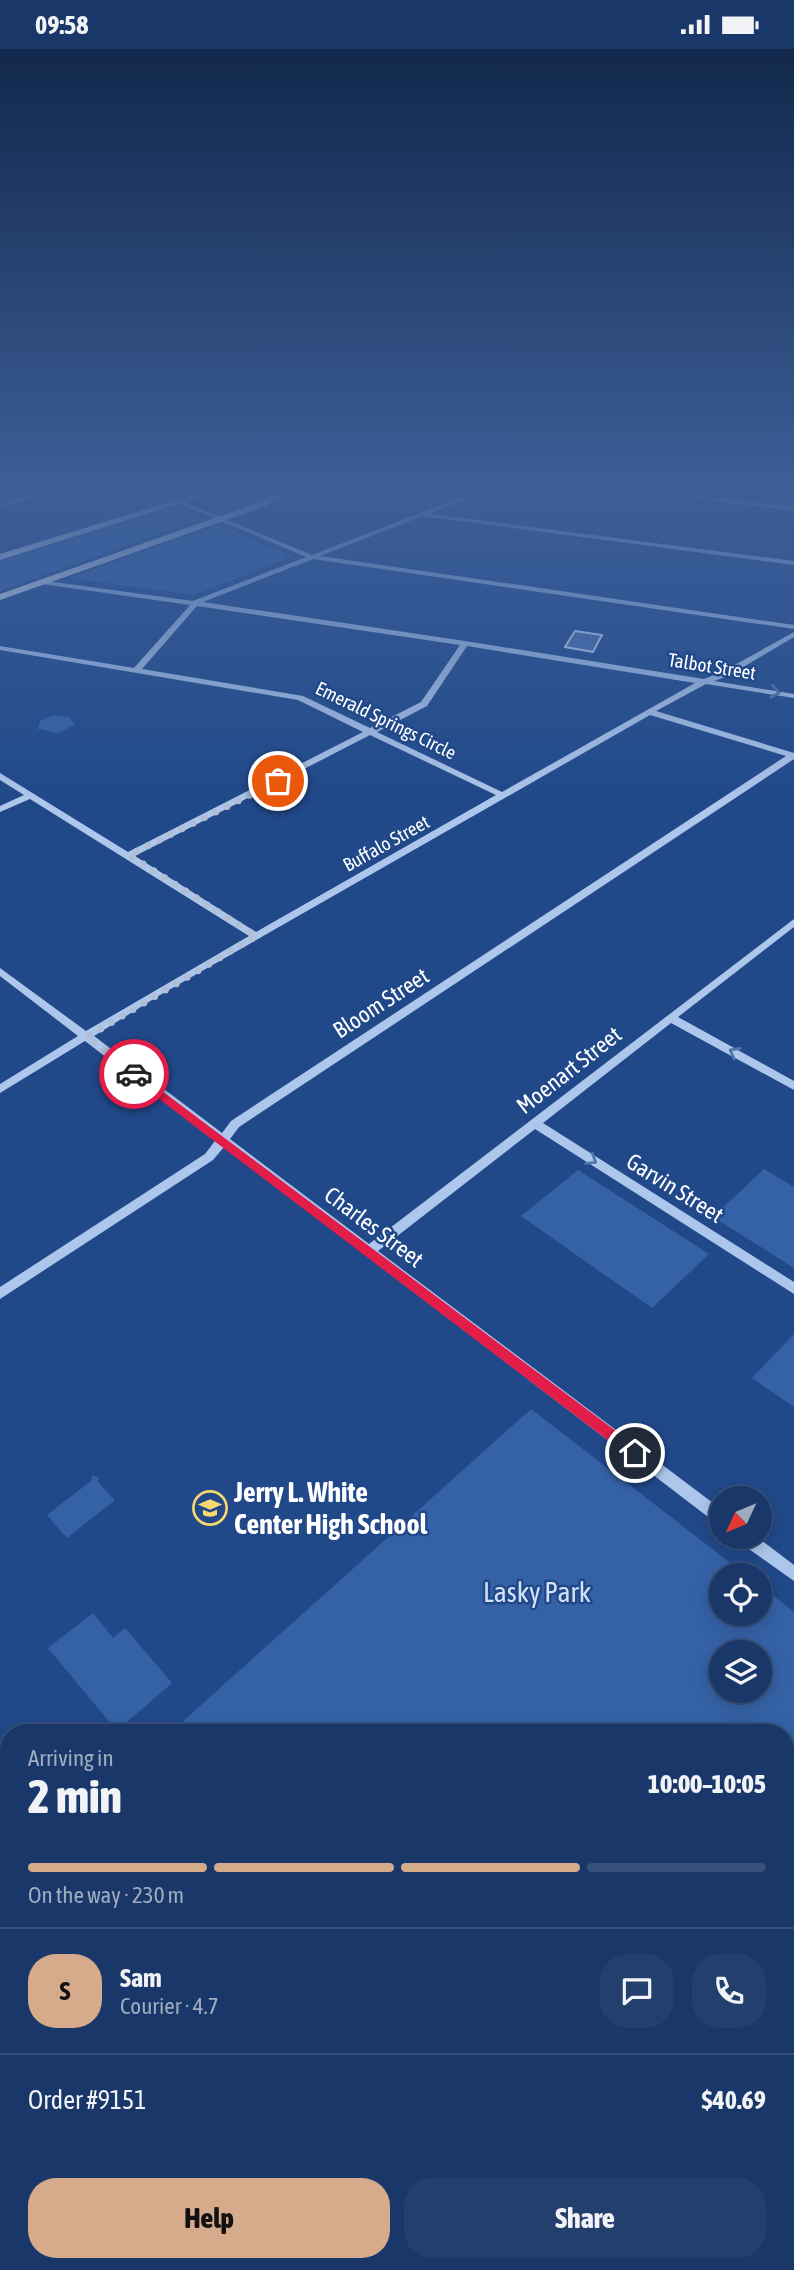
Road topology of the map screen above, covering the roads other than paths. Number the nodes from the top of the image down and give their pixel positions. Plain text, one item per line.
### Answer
1 (120, 593) edge
2 (222, 593) edge
3 (557, 593) edge
4 (196, 603) junction
5 (794, 627) edge
6 (794, 634) edge
7 (466, 643) junction
8 (0, 648) edge
9 (137, 670) junction
10 (708, 681) junction
11 (794, 696) edge
12 (650, 712) junction
13 (372, 733) junction
14 (793, 756) edge
15 (0, 776) edge
16 (30, 795) junction
17 (504, 796) junction
18 (0, 809) edge
19 (129, 855) junction
20 (792, 927) edge
21 (256, 936) junction
22 (0, 971) edge
23 (671, 1017) junction
24 (87, 1037) junction
25 (794, 1086) edge
26 (0, 1089) edge
27 (534, 1123) junction
28 (224, 1142) junction
29 (369, 1251) junction
30 (794, 1289) edge
31 (0, 1294) edge
32 (709, 1509) edge
33 (761, 1549) edge
34 (794, 1574) edge

1 - 4 street, Talbot Street
2 - 4 street
3 - 5 street
4 - 7 street, Talbot Street
4 - 9 street
6 - 10 street, Buffalo Street
7 - 10 street, Talbot Street
7 - 13 street
8 - 9 street, Emerald Springs Circle
9 - 13 street, Emerald Springs Circle
10 -> 11 street, Talbot Street
10 - 12 street, Buffalo Street
12 - 14 street
12 - 17 street, Buffalo Street
13 - 17 street, Emerald Springs Circle
13 - 19 street
14 - 28 street, Bloom Street
15 - 16 street
16 - 18 street
16 - 19 street
17 - 21 street, Buffalo Street
19 - 21 street
20 - 23 street, Moenart Street
21 - 24 street, Buffalo Street
22 - 24 street, Charles Street
25 -> 23 street
23 - 27 street, Moenart Street
24 - 26 street, Buffalo Street
24 - 28 street, Charles Street
27 - 29 street, Moenart Street
27 -> 30 street, Garvin Street
28 - 29 street, Charles Street
28 - 31 street, Bloom Street
29 - 32 street, Charles Street
33 - 34 street

